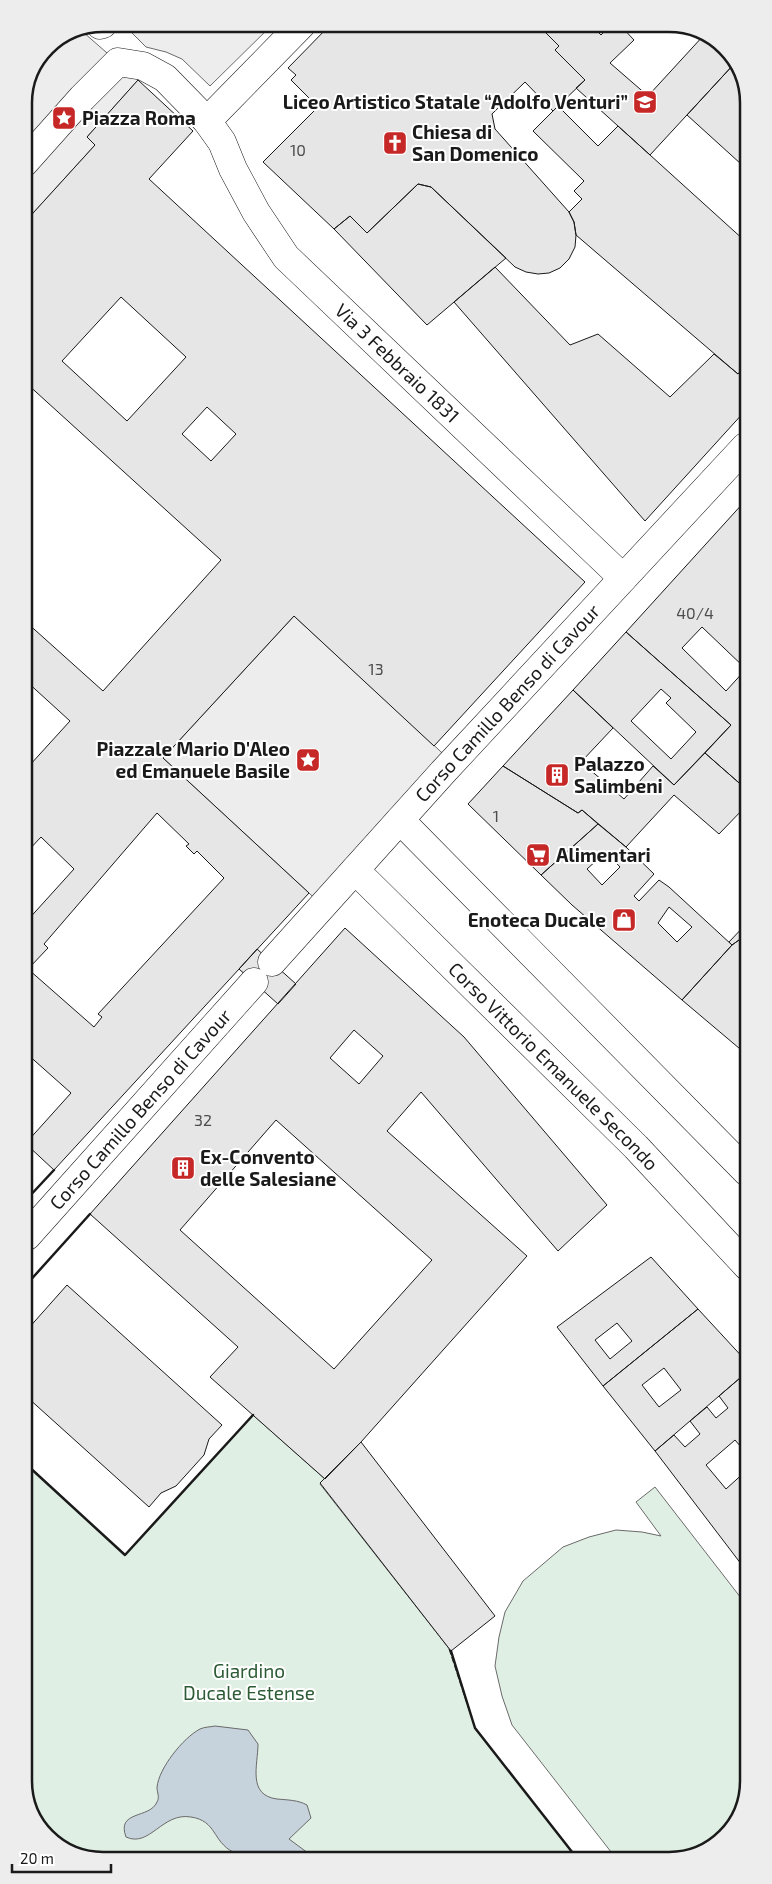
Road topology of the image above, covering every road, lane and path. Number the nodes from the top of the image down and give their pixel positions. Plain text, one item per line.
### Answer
1 (294, 32) edge
2 (207, 121) junction
3 (33, 153) edge
4 (740, 453) edge
5 (623, 578) junction
6 (400, 820) junction
7 (355, 870) junction
8 (740, 1165) edge
9 (32, 1229) edge
10 (740, 1258) edge

1 - 2 street
2 - 3 street, Via 3 Febbraio 1831
2 - 5 street, Via 3 Febbraio 1831
4 - 5 street, Corso Camillo Benso di Cavour
5 - 6 street, Corso Camillo Benso di Cavour
6 - 7 street, Corso Camillo Benso di Cavour
6 - 8 street
7 - 9 street, Corso Camillo Benso di Cavour
7 - 10 street, Corso Vittorio Emanuele Secondo

